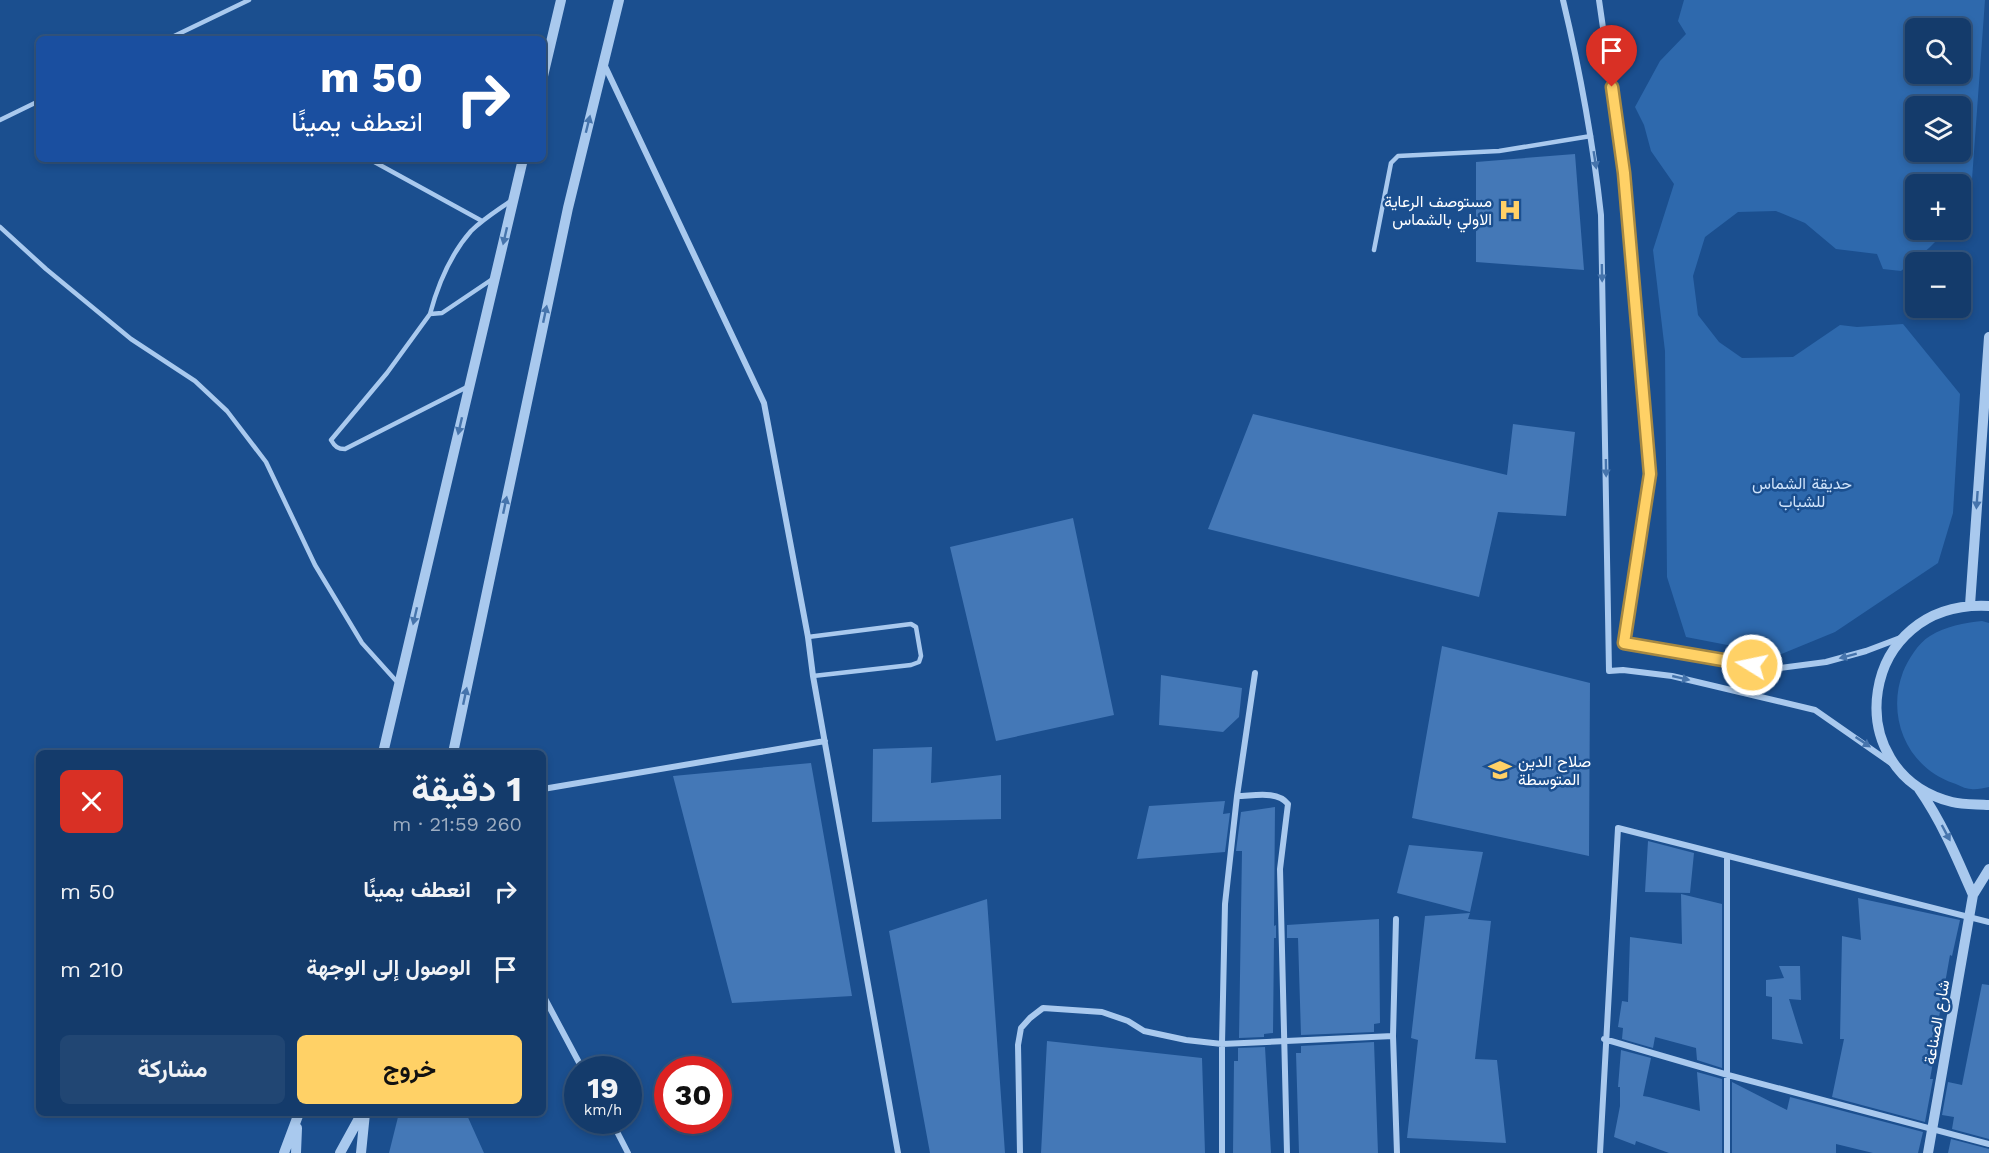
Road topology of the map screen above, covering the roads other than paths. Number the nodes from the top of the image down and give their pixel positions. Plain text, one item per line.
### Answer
1 (249, 0) edge
2 (561, 0) edge
3 (619, 0) edge
4 (1563, 0) edge
5 (1599, 0) edge
6 (174, 36) edge
7 (546, 63) edge
8 (603, 63) junction
9 (36, 102) edge
10 (0, 120) edge
11 (1591, 136) junction
12 (374, 162) edge
13 (522, 162) edge
14 (514, 198) junction
15 (482, 222) junction
16 (0, 227) edge
17 (1374, 250) dead end
18 (495, 276) junction
19 (430, 314) junction
20 (1989, 337) edge
21 (470, 385) junction
22 (1970, 605) junction
23 (1989, 606) edge
24 (808, 637) junction
25 (1903, 637) junction
26 (1255, 673) dead end
27 (813, 676) junction
28 (399, 685) junction
29 (825, 741) junction
30 (384, 750) edge
31 (454, 750) edge
32 (1902, 771) junction
33 (1914, 784) junction
34 (546, 788) edge
35 (1237, 796) junction
36 (1989, 804) edge
37 (1727, 857) junction
38 (1989, 869) edge
39 (1973, 895) junction
40 (1970, 917) junction
41 (1396, 920) dead end
42 (1989, 922) edge
43 (546, 1001) edge
44 (1393, 1036) junction
45 (1605, 1039) junction
46 (1284, 1040) junction
47 (1222, 1044) junction
48 (576, 1056) edge
49 (1728, 1075) junction
50 (297, 1116) edge
51 (298, 1116) edge
52 (361, 1116) edge
53 (363, 1116) edge
54 (1932, 1128) junction
55 (618, 1134) edge
56 (1989, 1144) edge
57 (284, 1153) edge
58 (296, 1153) edge
59 (340, 1153) edge
60 (361, 1153) edge
61 (628, 1153) edge
62 (898, 1153) edge
63 (1020, 1153) edge
64 (1222, 1153) edge
65 (1287, 1153) edge
66 (1396, 1153) edge
67 (1600, 1153) edge
68 (1727, 1153) edge
69 (1928, 1153) edge

1 - 6 lane
2 - 7 street
3 - 8 street
4 - 11 street
25 -> 5 street
8 - 24 street
31 -> 8 street
9 - 10 lane
11 - 17 lane
11 -> 32 street
12 - 15 lane
13 - 14 street
14 - 15 lane
14 -> 18 street
15 - 19 lane
16 - 28 lane
18 - 19 lane
18 - 21 street
19 - 21 lane
20 -> 22 street
21 -> 28 street
22 - 23 street
22 - 25 street
24 - 27 street
24 - 27 lane
25 - 32 street
26 - 35 street
27 - 29 street
28 - 30 street
29 - 34 street
29 - 62 street
32 - 33 street
33 - 36 street
33 -> 39 street
35 - 46 street
35 - 47 street
37 - 40 street
37 - 45 street
37 - 49 street
38 - 39 street
39 - 40 street, شارع الصناعة
40 - 42 street
40 - 54 street, شارع الصناعة
41 - 44 street
43 - 48 street
44 - 46 street
44 - 66 street
45 - 49 street
45 - 67 street
46 - 47 street
46 - 65 street
47 - 63 street
47 - 64 street
49 - 54 street
49 - 68 street
50 - 57 street
51 - 58 street
52 - 59 street
53 - 60 street
54 - 56 street
54 - 69 street, شارع الصناعة
55 - 61 street

